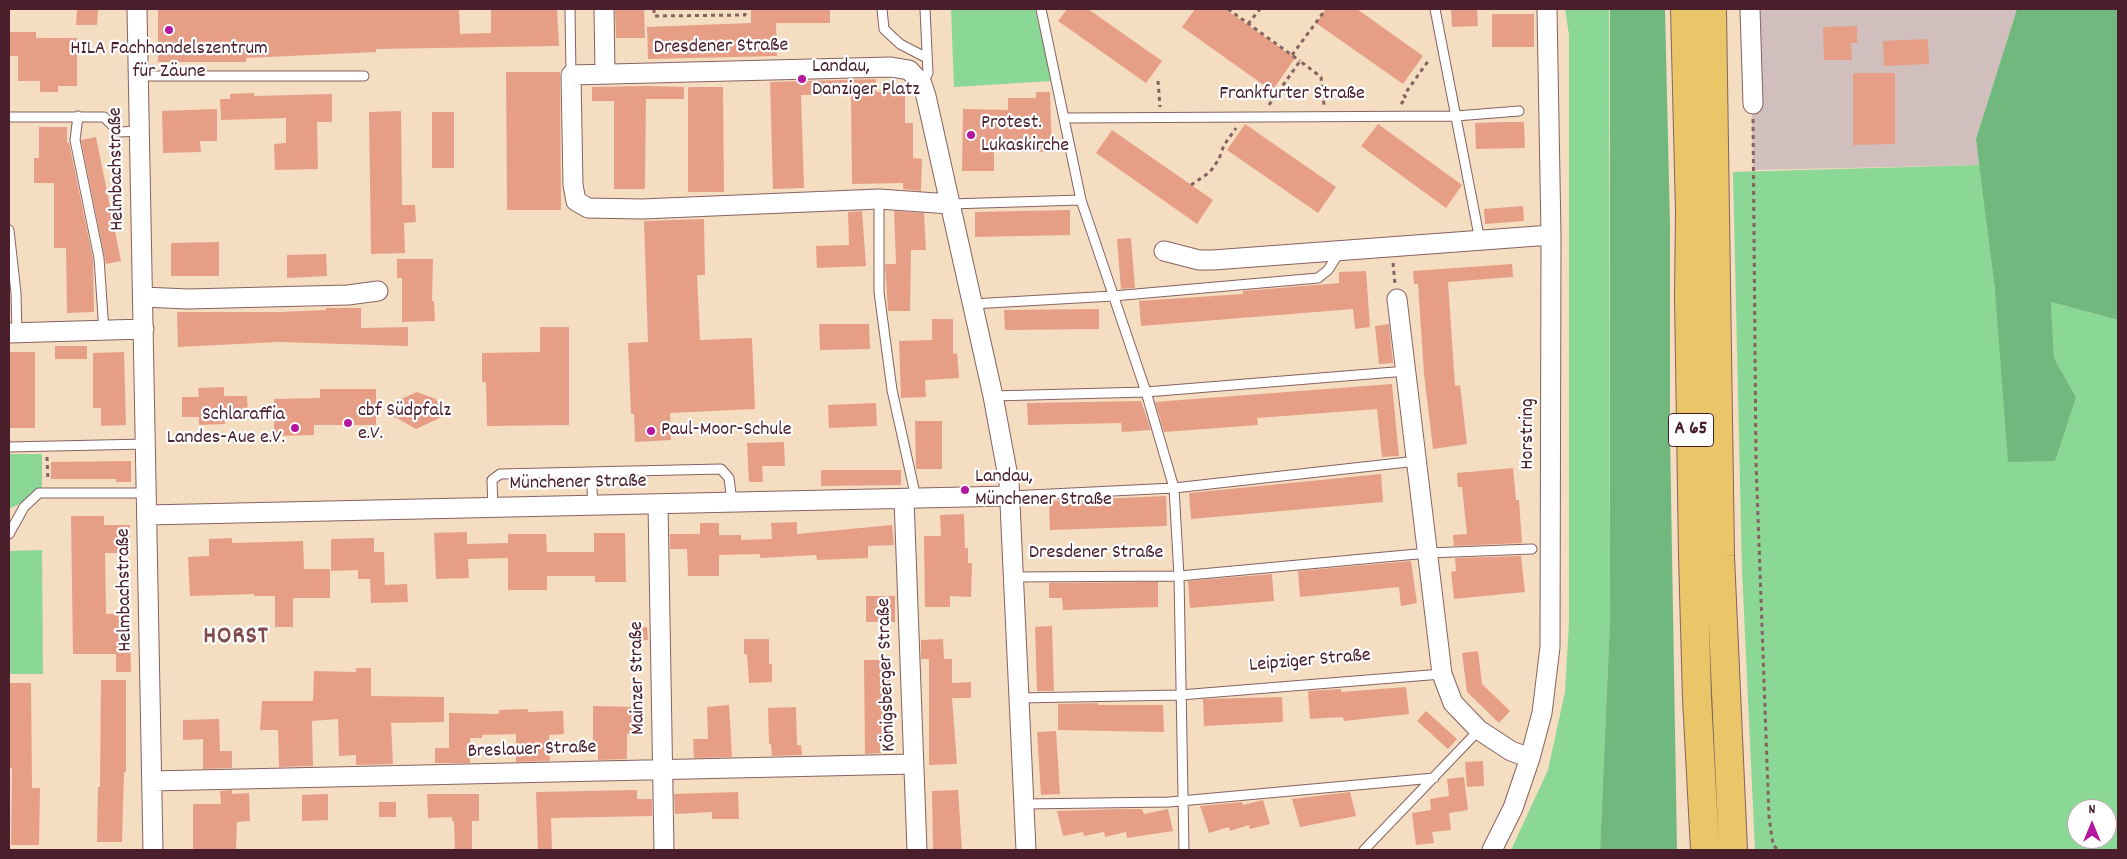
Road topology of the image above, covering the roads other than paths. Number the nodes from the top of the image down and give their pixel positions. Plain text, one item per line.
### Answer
1 (137, 9) edge
2 (570, 9) edge
3 (604, 9) edge
4 (882, 9) edge
5 (925, 9) edge
6 (1041, 9) edge
7 (1435, 9) edge
8 (1547, 9) edge
9 (1685, 9) edge
10 (1712, 9) edge
11 (1750, 9) edge
12 (927, 58) junction
13 (606, 73) junction
14 (571, 75) junction
15 (138, 76) junction
16 (364, 76) dead end
17 (922, 84) junction
18 (1753, 104) road end
19 (1519, 111) dead end
20 (78, 116) junction
21 (1456, 116) junction
22 (9, 117) edge
23 (1065, 118) junction
24 (140, 131) junction
25 (879, 200) junction
26 (1081, 200) junction
27 (950, 204) junction
28 (9, 230) edge
29 (1551, 235) junction
30 (1480, 241) junction
31 (1164, 251) dead end
32 (1340, 251) junction
33 (378, 291) dead end
34 (1113, 296) junction
35 (144, 297) junction
36 (1397, 299) road end
37 (972, 304) junction
38 (144, 329) junction
39 (104, 332) junction
40 (13, 333) edge
41 (1407, 371) junction
42 (1146, 392) junction
43 (993, 396) junction
44 (146, 444) junction
45 (9, 447) edge
46 (1417, 461) junction
47 (591, 472) junction
48 (1174, 488) junction
49 (147, 493) junction
50 (1010, 496) junction
51 (910, 499) junction
52 (732, 502) junction
53 (658, 504) junction
54 (593, 506) junction
55 (493, 508) junction
56 (147, 515) junction
57 (9, 534) edge
58 (1532, 549) dead end
59 (1428, 553) junction
60 (1179, 576) junction
61 (1014, 577) junction
62 (1442, 674) junction
63 (1180, 695) junction
64 (1019, 698) junction
65 (1480, 730) junction
66 (1530, 758) junction
67 (914, 764) junction
68 (663, 770) junction
69 (1434, 778) junction
70 (152, 781) junction
71 (1184, 800) junction
72 (1024, 804) junction
73 (153, 850) edge
74 (664, 850) edge
75 (917, 850) edge
76 (1026, 850) edge
77 (1184, 850) edge
78 (1364, 850) edge
79 (1492, 850) edge
80 (1705, 850) edge
81 (1733, 850) edge

1 - 15 street, Helmbachstraße
2 - 14 lane
3 - 13 street
4 - 12 lane
5 - 12 lane
6 - 23 lane
7 - 21 lane
8 - 29 street, Horstring
9 - 80 highway, A 65
10 - 81 highway, A 65
11 - 18 street
12 - 17 lane
13 - 14 street, Dresdener Straße
13 - 17 street, Dresdener Straße
14 - 25 street
15 - 16 lane
15 - 24 street, Helmbachstraße
17 - 27 street, Dresdener Straße
19 - 21 lane, Frankfurter Straße
20 - 22 lane
20 - 24 lane
20 - 39 lane
21 - 23 lane, Frankfurter Straße
21 - 30 lane
23 - 26 lane
24 - 35 street, Helmbachstraße
25 - 27 street
25 - 51 lane
26 - 27 lane
26 - 34 lane
27 - 37 street, Dresdener Straße
28 - 40 lane
29 - 30 street
29 - 66 street, Horstring
30 - 32 street
31 - 32 street
32 - 34 lane
33 - 35 street
34 - 37 lane
34 - 42 lane
35 - 38 street, Helmbachstraße
36 - 41 street
37 - 43 street, Dresdener Straße
38 - 39 street
38 - 44 street, Helmbachstraße
39 - 40 street
41 - 42 lane
41 - 46 street
42 - 43 lane
42 - 48 lane
43 - 50 street, Dresdener Straße
44 - 45 lane
44 - 49 street, Helmbachstraße
46 - 48 lane
46 - 59 street
47 - 52 lane
47 - 54 lane
47 - 55 lane
48 - 50 lane
48 - 60 lane
49 - 56 street, Helmbachstraße
49 - 57 lane
50 - 51 street, Münchener Straße
50 - 61 street, Dresdener Straße
51 - 52 street, Münchener Straße
51 - 67 street, Königsberger Straße
52 - 53 street, Münchener Straße
53 - 54 street, Münchener Straße
53 - 68 street, Mainzer Straße
54 - 55 street, Münchener Straße
55 - 56 street, Münchener Straße
56 - 70 street, Helmbachstraße
58 - 59 lane
59 - 60 lane
59 - 62 street
60 - 61 lane, Dresdener Straße
60 - 63 lane
61 - 64 street, Dresdener Straße
62 - 63 lane, Leipziger Straße
62 - 65 street
63 - 64 lane
63 - 71 lane
64 - 72 street, Dresdener Straße
65 - 66 street
65 - 69 lane
66 - 79 street, Horstring
67 - 68 street, Breslauer Straße
67 - 75 street, Königsberger Straße
68 - 70 street, Breslauer Straße
68 - 74 street, Mainzer Straße
69 - 71 lane
69 - 78 lane
70 - 73 street, Helmbachstraße
71 - 72 lane
71 - 77 lane
72 - 76 street, Dresdener Straße

